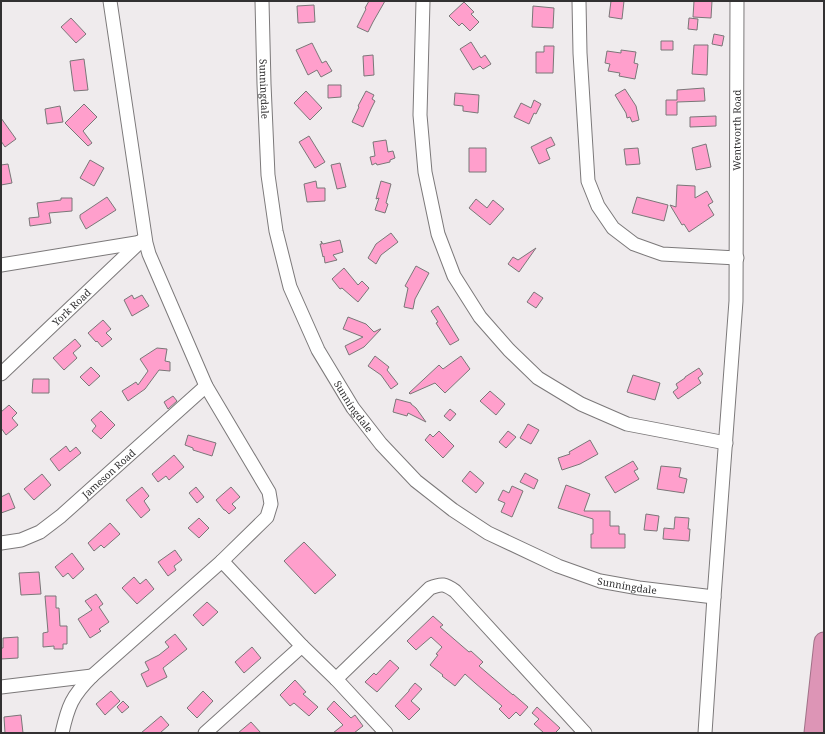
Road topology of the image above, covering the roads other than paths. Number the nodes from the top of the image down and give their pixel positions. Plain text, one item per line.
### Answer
1 (110, 1) edge
2 (262, 1) edge
3 (423, 1) edge
4 (579, 1) edge
5 (737, 1) edge
6 (144, 242) junction
7 (737, 258) junction
8 (1, 265) edge
9 (1, 374) edge
10 (206, 386) junction
11 (726, 442) junction
12 (1, 544) edge
13 (222, 561) junction
14 (714, 597) junction
15 (824, 642) edge
16 (302, 646) junction
17 (92, 676) junction
18 (336, 679) junction
19 (1, 688) edge
20 (382, 731) edge
21 (62, 733) edge
22 (205, 733) edge
23 (585, 733) edge
24 (705, 733) edge
25 (814, 733) edge

1 - 6 street
2 - 14 street, Sunningdale
3 - 11 street
4 - 7 street
5 - 7 street, Wentworth Road
6 - 8 street
6 - 9 street, York Road
6 - 10 street
7 - 11 street, Wentworth Road
10 - 12 street, Jameson Road
10 - 13 street
11 - 14 street, Wentworth Road
13 - 16 street
13 - 17 street
14 - 24 street, Wentworth Road
15 - 25 highway
16 - 18 street
16 - 22 street
17 - 19 street
17 - 21 street
18 - 20 street
18 - 23 street

